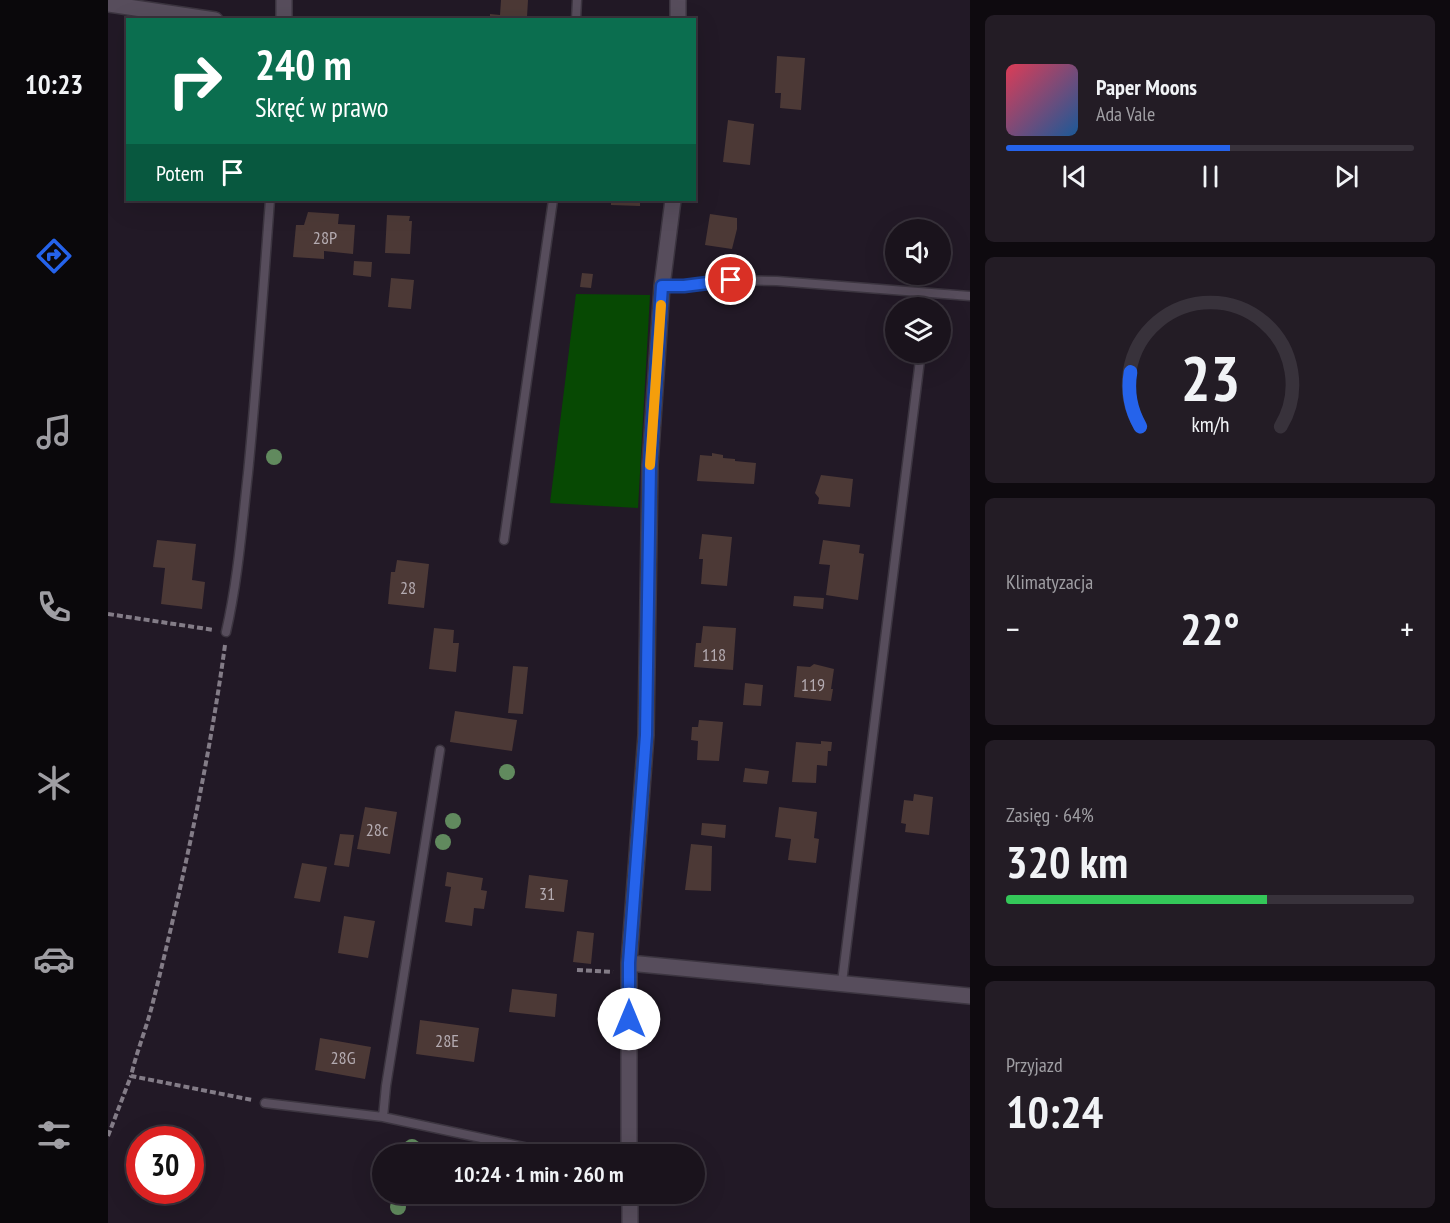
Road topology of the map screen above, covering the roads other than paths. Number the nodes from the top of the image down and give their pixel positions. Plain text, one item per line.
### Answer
1 (284, 0) edge
2 (577, 0) edge
3 (678, 0) edge
4 (108, 4) edge
5 (202, 18) edge
6 (284, 18) edge
7 (576, 18) edge
8 (678, 18) edge
9 (270, 201) edge
10 (553, 201) edge
11 (673, 201) edge
12 (662, 286) junction
13 (920, 293) junction
14 (970, 296) edge
15 (920, 297) edge
16 (920, 363) edge
17 (504, 540) dead end
18 (226, 632) road end
19 (440, 750) dead end
20 (629, 968) junction
21 (842, 982) junction
22 (970, 996) edge
23 (265, 1103) road end
24 (383, 1117) junction
25 (509, 1144) edge
26 (629, 1144) edge
27 (630, 1204) edge
28 (630, 1223) edge

1 - 6 street
2 - 7 lane
3 - 8 street
4 - 5 street
9 - 18 lane
10 - 17 lane
11 - 12 street
12 - 13 lane
12 - 20 street
13 - 14 lane
13 - 15 lane
16 - 21 lane
19 - 24 lane
20 - 21 street
20 - 26 street
21 - 22 street
23 - 24 lane
24 - 25 lane
27 - 28 street

